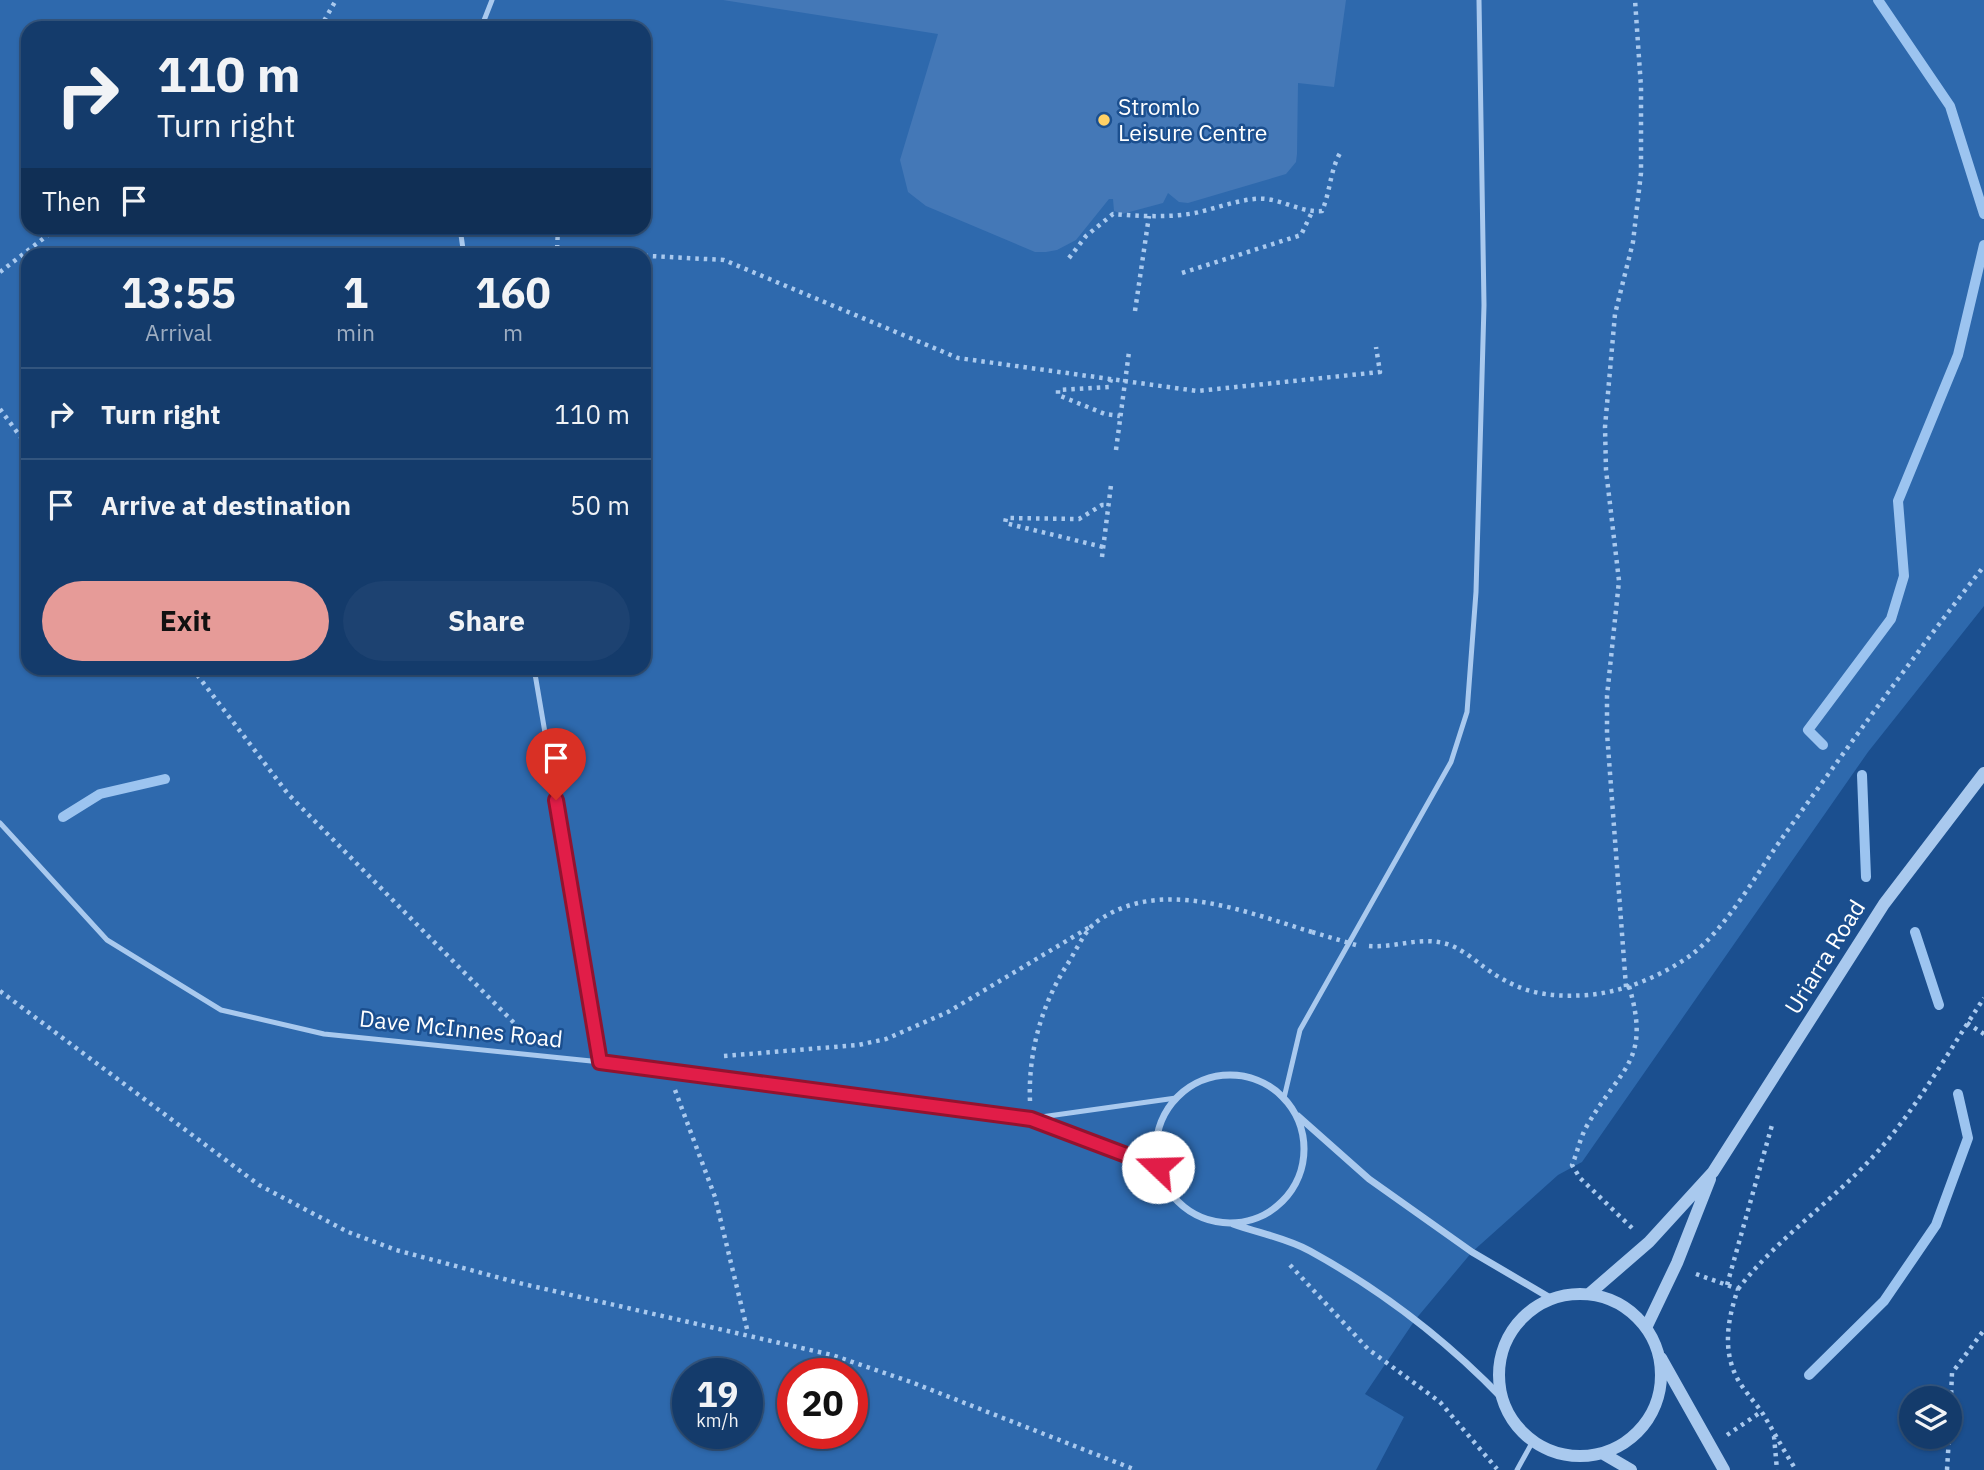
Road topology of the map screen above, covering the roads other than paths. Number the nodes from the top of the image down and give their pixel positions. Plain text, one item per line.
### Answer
1 (492, 0) edge
2 (1479, 0) edge
3 (484, 21) edge
4 (535, 675) edge
5 (1984, 773) edge
6 (0, 823) edge
7 (600, 1062) junction
8 (1176, 1098) junction
9 (1284, 1098) junction
10 (1297, 1115) junction
11 (1031, 1119) junction
12 (1158, 1167) junction
13 (1713, 1172) junction
14 (1230, 1223) junction
15 (1589, 1294) junction
16 (1552, 1299) junction
17 (1646, 1328) junction
18 (1657, 1352) junction
19 (1502, 1398) junction
20 (1533, 1441) junction
21 (1602, 1454) junction
22 (1517, 1470) edge
23 (1631, 1470) edge
24 (1724, 1470) edge

1 - 3 lane
2 - 9 lane
4 - 7 lane
5 - 13 street, Uriarra Road
6 - 7 lane, Dave McInnes Road
7 - 11 lane, Dave McInnes Road
8 - 9 street, Dave McInnes Road
8 - 11 lane, Dave McInnes Road
8 - 12 street, Dave McInnes Road
9 - 10 street, Dave McInnes Road
10 - 14 street, Dave McInnes Road
10 - 16 street, Dave McInnes Road
11 - 12 lane, Dave McInnes Road
12 - 14 street, Dave McInnes Road
13 - 15 street, Uriarra Road
13 - 17 street, Uriarra Road
14 - 19 street, Dave McInnes Road
15 - 16 street
15 - 17 street
16 - 19 street
17 - 18 street
18 - 21 street
18 - 24 street
19 - 20 street
20 - 21 street
20 - 22 lane
21 - 23 street

